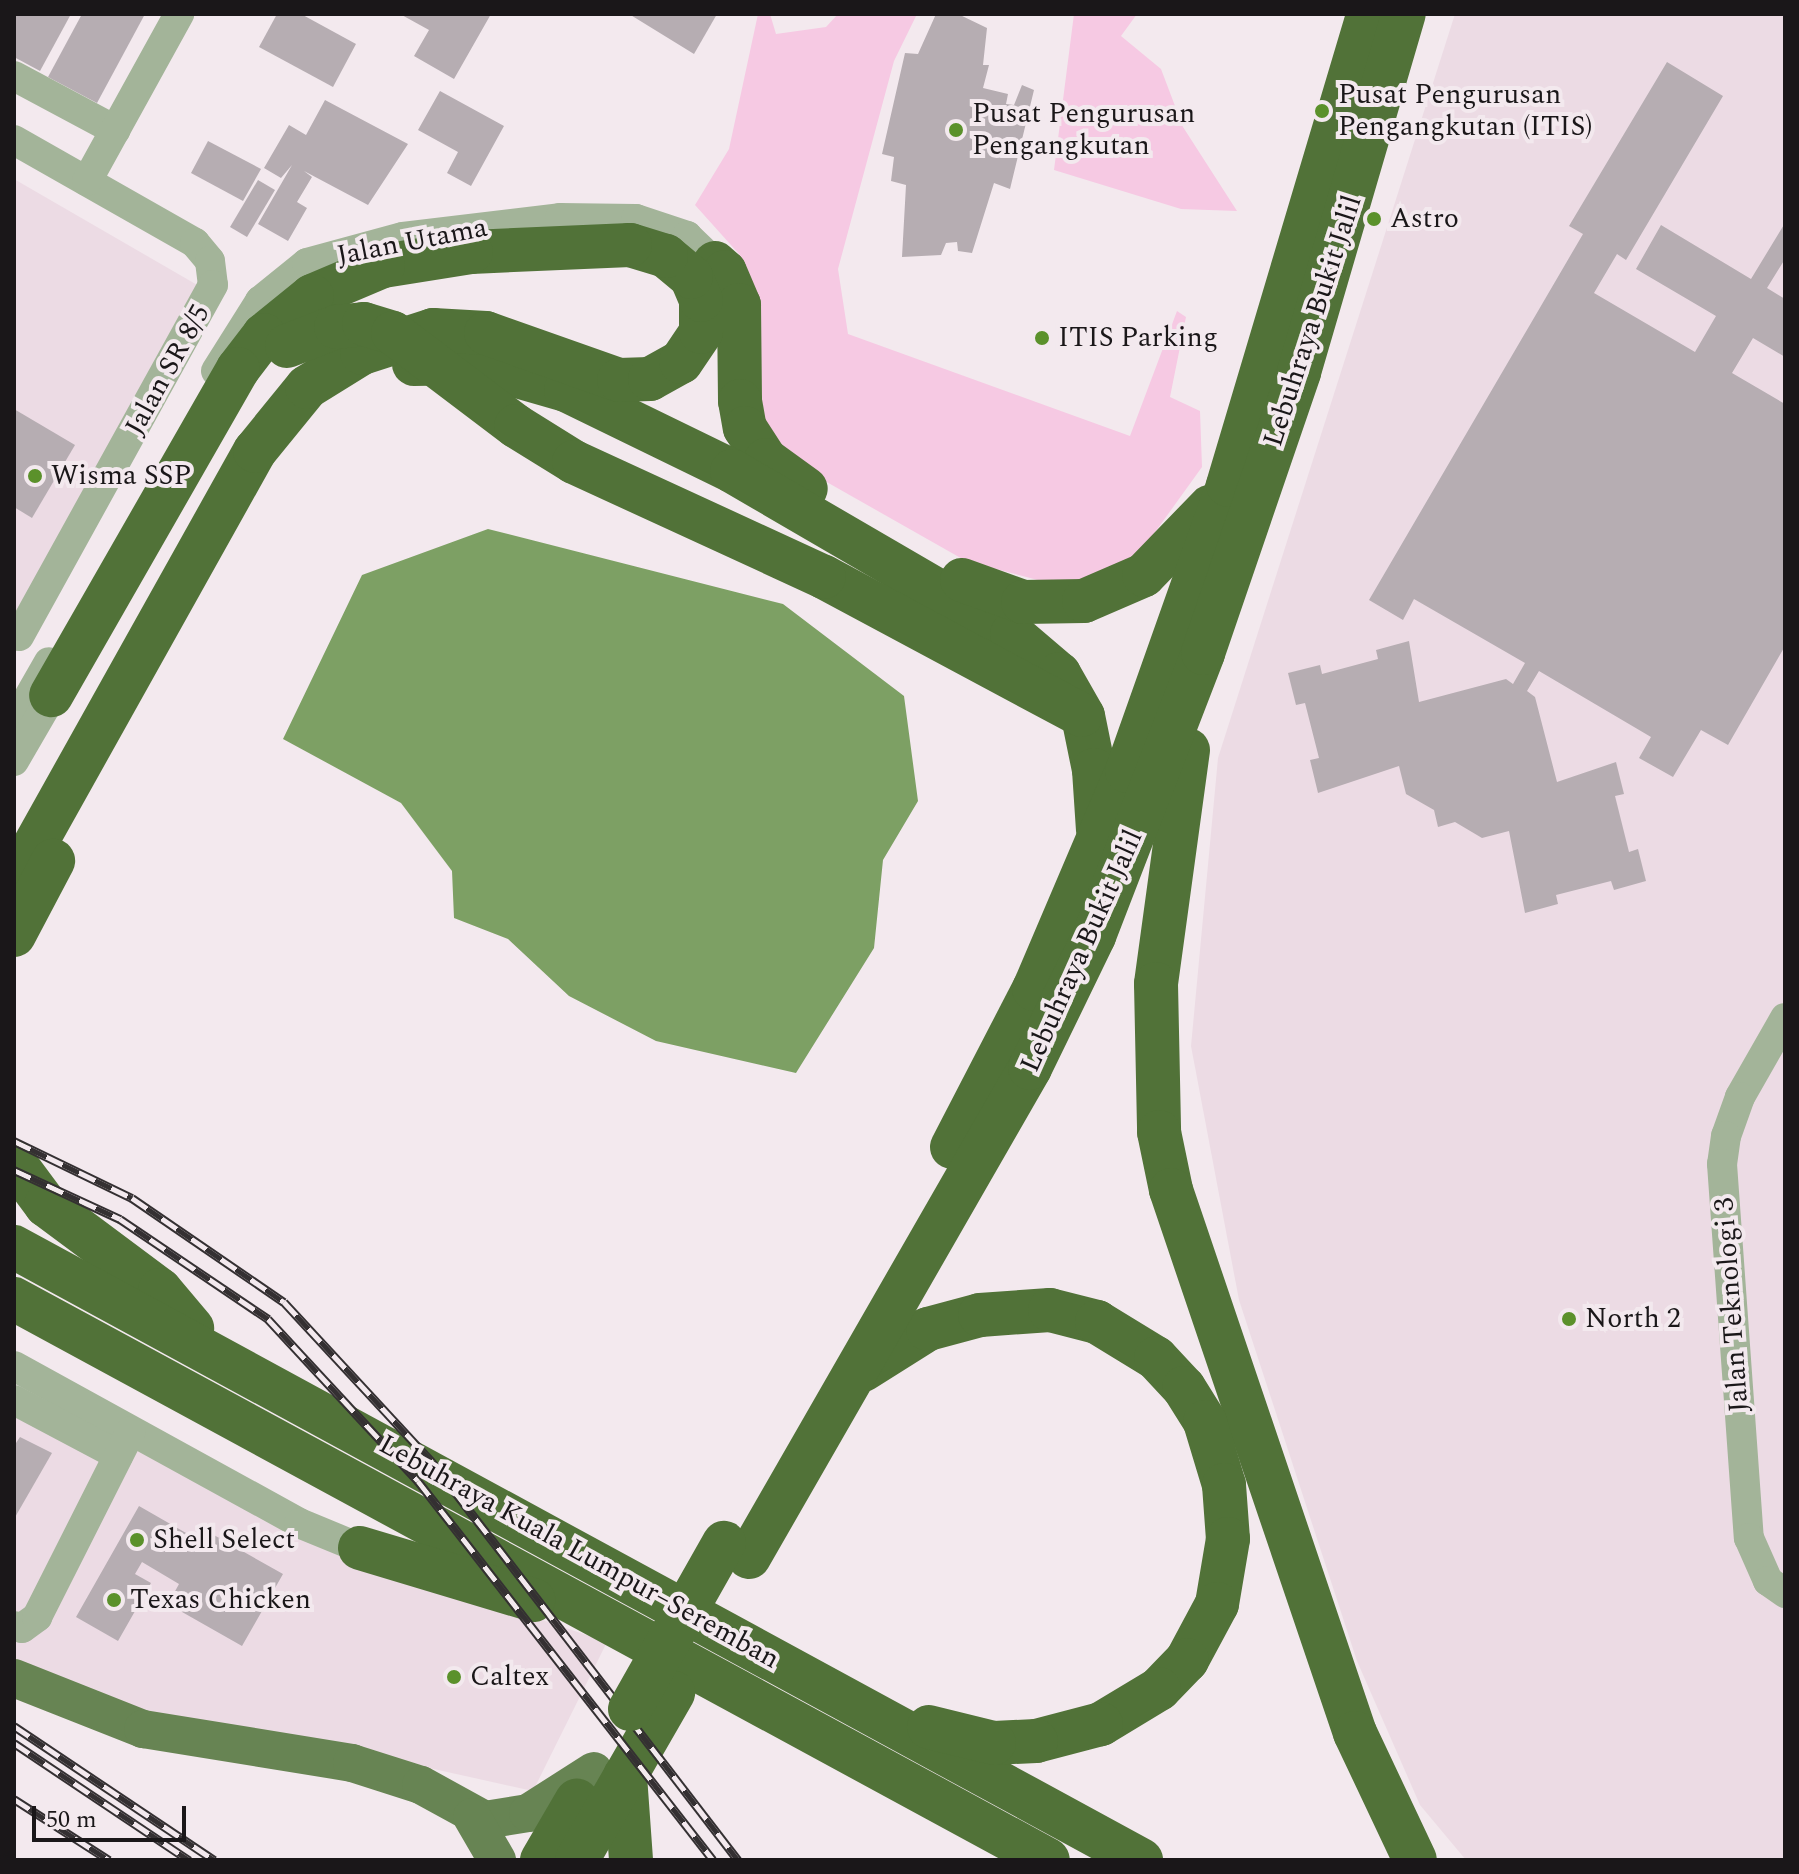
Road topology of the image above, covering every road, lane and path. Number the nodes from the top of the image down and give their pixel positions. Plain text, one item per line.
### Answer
1 (179, 14) edge
2 (1368, 14) edge
3 (1404, 14) edge
4 (14, 76) edge
5 (115, 130) junction
6 (14, 140) edge
7 (87, 181) junction
8 (715, 263) junction
9 (566, 390) junction
10 (1228, 485) junction
11 (17, 635) edge
12 (1203, 653) junction
13 (52, 675) junction
14 (1083, 716) junction
15 (14, 723) edge
16 (14, 761) edge
17 (1098, 844) junction
18 (14, 882) edge
19 (14, 935) edge
20 (1785, 1018) edge
21 (14, 1162) edge
22 (14, 1247) edge
23 (14, 1299) edge
24 (203, 1347) junction
25 (14, 1366) edge
26 (854, 1376) junction
27 (14, 1400) edge
28 (125, 1443) junction
29 (360, 1548) joint
30 (737, 1550) junction
31 (1785, 1593) edge
32 (567, 1600) junction
33 (14, 1626) edge
34 (14, 1678) edge
35 (895, 1726) junction
36 (610, 1773) junction
37 (472, 1817) junction
38 (497, 1860) edge
39 (542, 1860) edge
40 (577, 1860) edge
41 (631, 1860) edge
42 (1048, 1860) edge
43 (1141, 1860) edge
44 (1415, 1860) edge

1 - 5 street
2 - 10 highway, Lebuhraya Bukit Jalil
3 - 12 highway, Lebuhraya Bukit Jalil
4 - 5 street
5 - 7 street
6 - 7 street, Jalan SR 8/5
7 - 11 street, Jalan SR 8/5
8 - 9 highway
8 - 10 highway
8 - 13 street, Jalan Utama
9 - 14 highway
9 - 19 highway
10 - 17 highway, Lebuhraya Bukit Jalil
11 - 13 street
12 - 26 highway, Lebuhraya Bukit Jalil
12 - 44 highway
13 - 14 highway, bridge
13 - 15 street, Jalan Utama
13 - 16 street, Jalan Utama
13 - 18 highway
14 - 17 highway
17 - 30 highway, Lebuhraya Bukit Jalil
20 - 31 street, Jalan Teknologi 3
21 - 24 highway
22 - 24 highway, Lebuhraya Kuala Lumpur–Seremban
23 - 32 highway, Lebuhraya Kuala Lumpur–Seremban
24 - 35 highway, Lebuhraya Kuala Lumpur–Seremban
25 - 28 street
26 - 30 highway, Lebuhraya Bukit Jalil
26 - 35 highway
27 - 28 street
28 - 29 street
28 - 33 street
29 - 32 highway
30 - 36 highway, Lebuhraya Bukit Jalil
32 - 42 highway, Lebuhraya Kuala Lumpur–Seremban
34 - 37 main road
35 - 43 highway, Lebuhraya Kuala Lumpur–Seremban
36 - 37 main road
36 - 39 highway, Lebuhraya Bukit Jalil
36 - 40 highway, Lebuhraya Bukit Jalil
36 - 41 highway
37 - 38 main road

